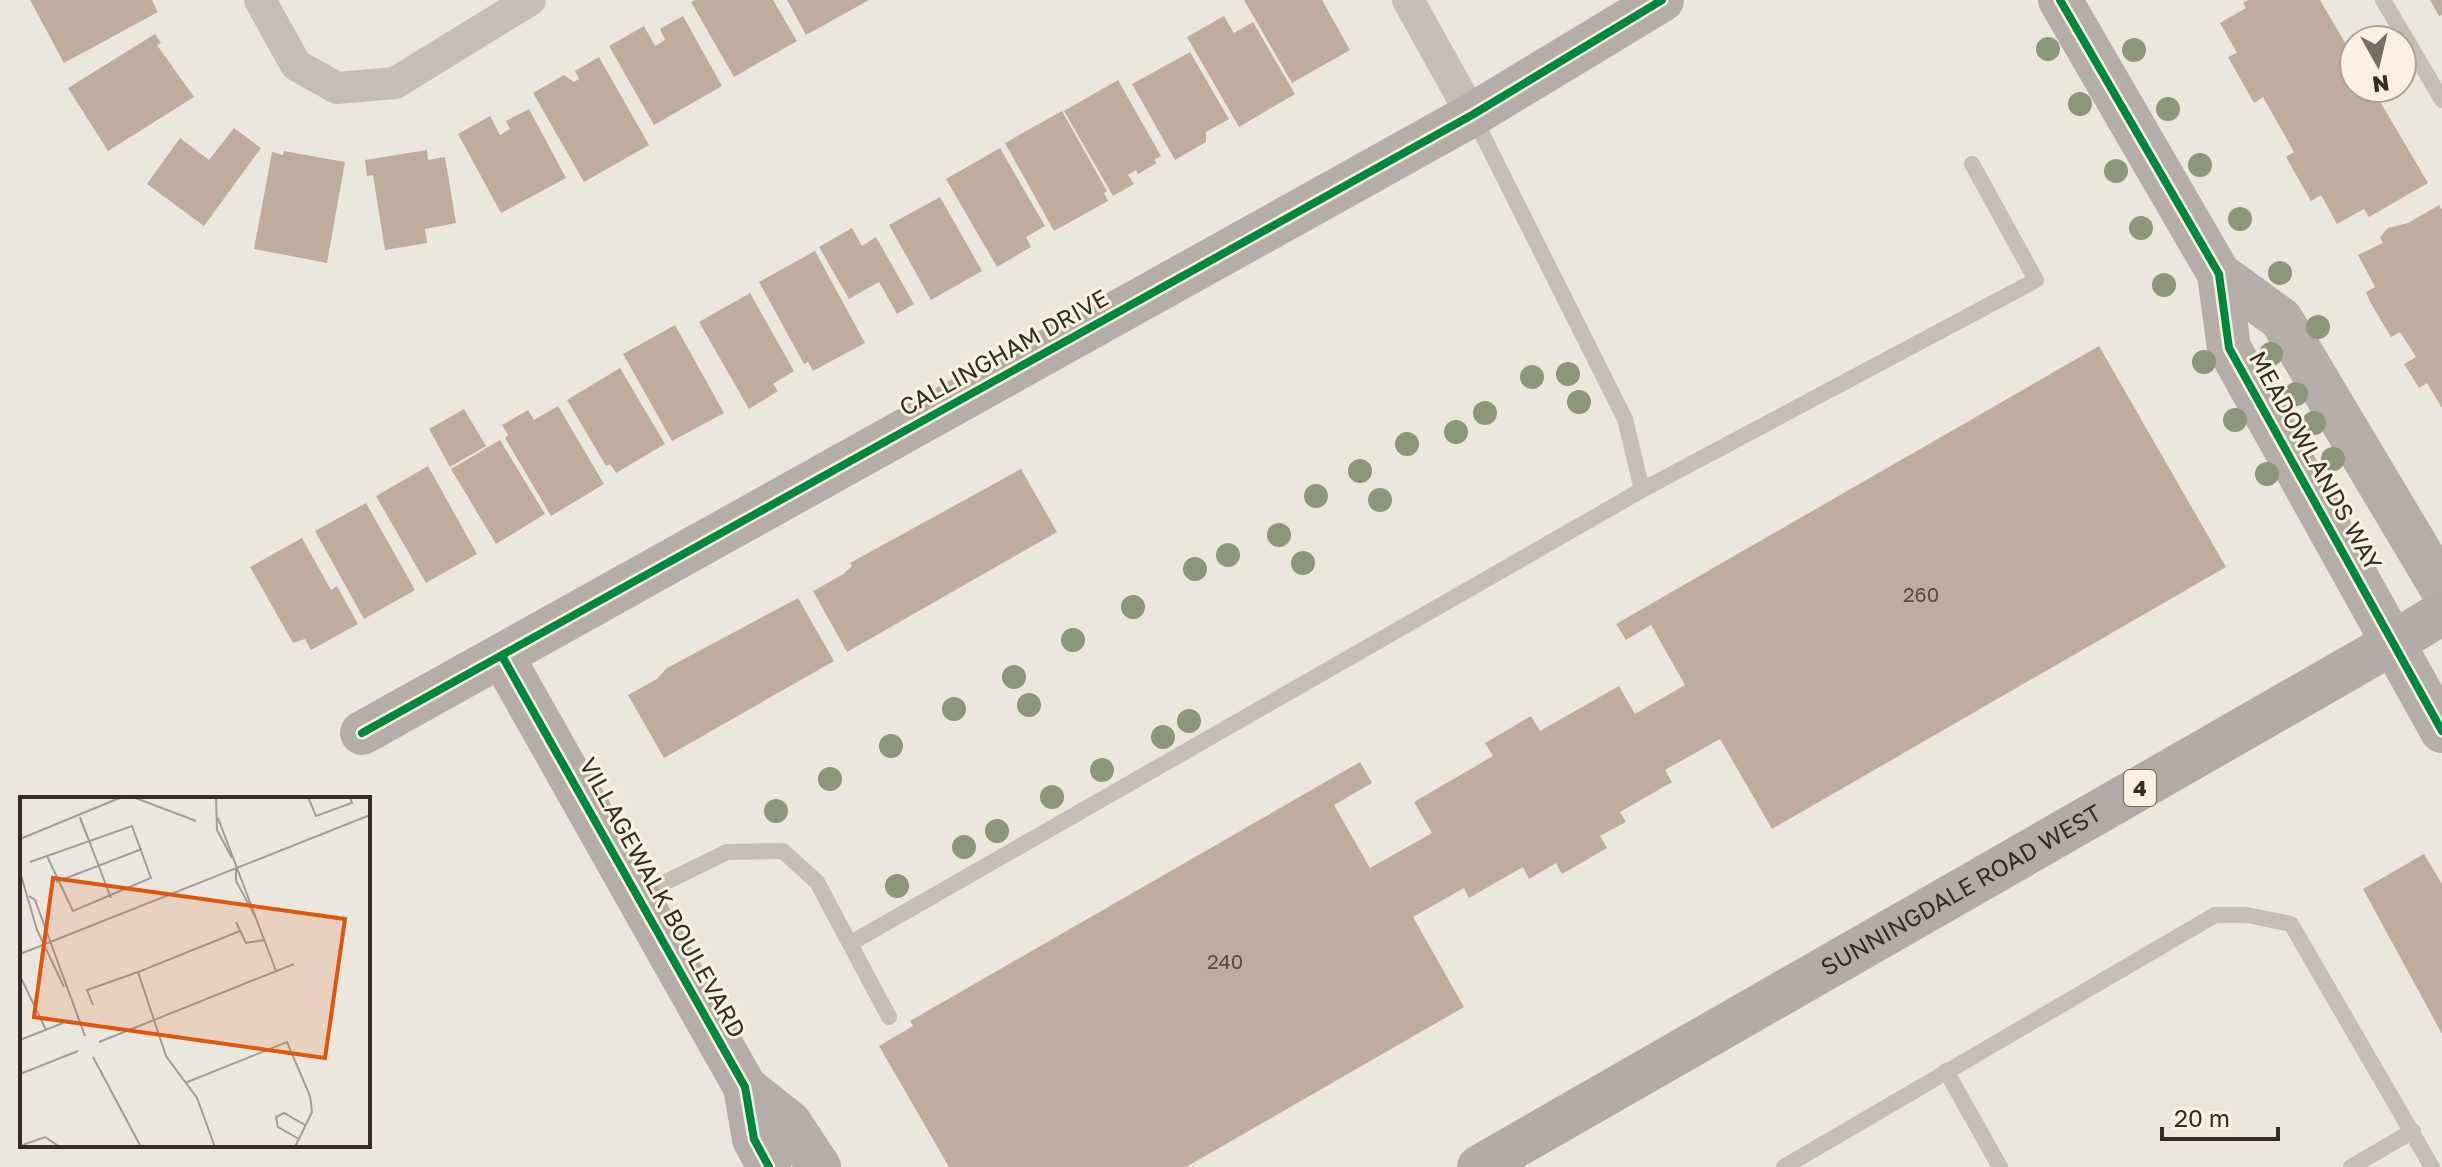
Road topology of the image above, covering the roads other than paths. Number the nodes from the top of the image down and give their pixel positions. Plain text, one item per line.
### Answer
1 (260, 0) edge
2 (530, 0) edge
3 (1408, 0) edge
4 (1662, 0) edge
5 (2060, 0) edge
6 (2383, 0) edge
7 (2442, 100) edge
8 (1472, 115) junction
9 (1972, 164) dead end
10 (2219, 274) junction
11 (1642, 490) junction
12 (2442, 589) edge
13 (2442, 613) edge
14 (2393, 643) junction
15 (502, 656) junction
16 (2442, 731) edge
17 (362, 733) dead end
18 (637, 896) junction
19 (851, 943) junction
20 (889, 1017) dead end
21 (1946, 1071) junction
22 (745, 1087) junction
23 (2413, 1131) junction
24 (769, 1167) edge
25 (819, 1167) edge
26 (1479, 1167) edge
27 (1784, 1167) edge
28 (2000, 1167) edge
29 (2351, 1167) edge
30 (2432, 1167) edge

1 - 2 street
3 - 8 street
4 - 8 street, CALLINGHAM DRIVE
5 - 10 street, MEADOWLANDS WAY
6 - 7 lane
8 - 11 lane
8 - 15 street, CALLINGHAM DRIVE
9 - 11 lane
10 - 12 street, MEADOWLANDS WAY
10 - 14 street, MEADOWLANDS WAY
11 - 19 lane
13 - 14 main road, SUNNINGDALE ROAD WEST / 4
14 - 16 street, MEADOWLANDS WAY
14 - 26 main road, SUNNINGDALE ROAD WEST / 4
15 - 17 street, CALLINGHAM DRIVE
15 - 18 street, VILLAGEWALK BOULEVARD
18 - 19 lane
18 - 22 street, VILLAGEWALK BOULEVARD
19 - 20 lane
21 - 23 lane
21 - 27 lane
21 - 28 lane
22 - 24 street, VILLAGEWALK BOULEVARD
22 - 25 street, VILLAGEWALK BOULEVARD
23 - 29 lane
23 - 30 lane

